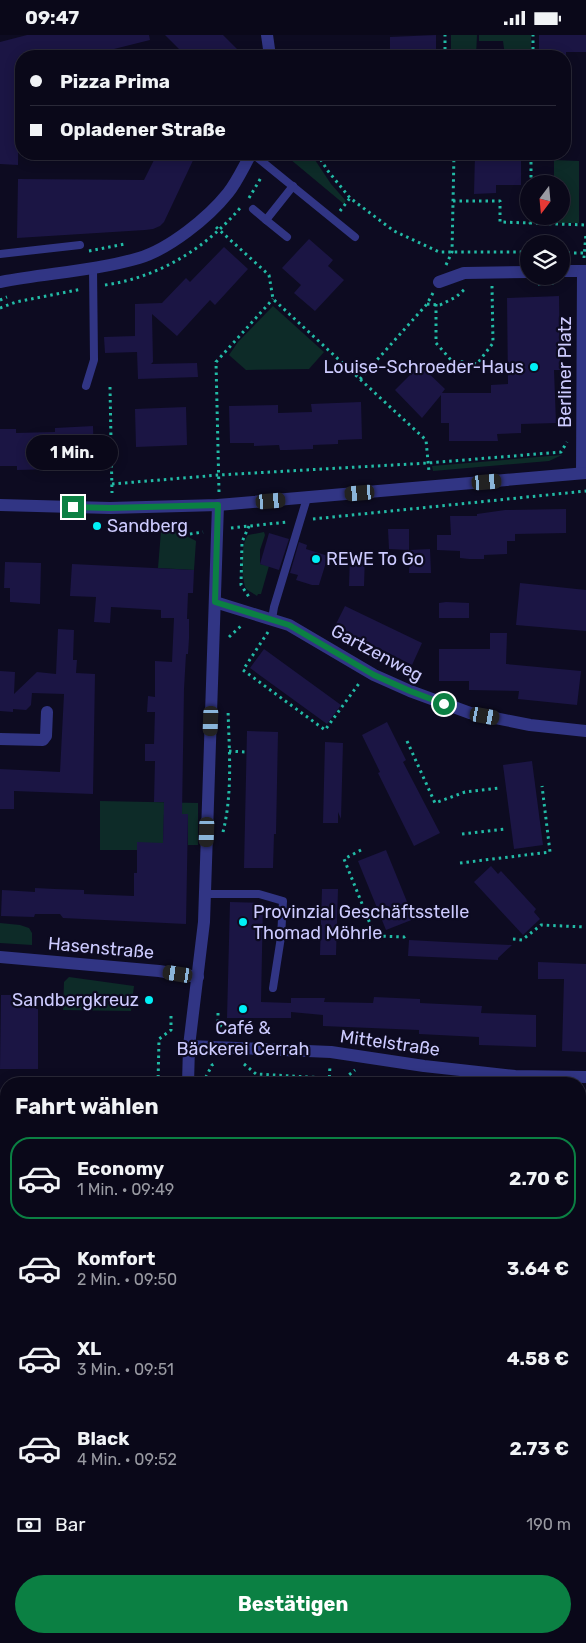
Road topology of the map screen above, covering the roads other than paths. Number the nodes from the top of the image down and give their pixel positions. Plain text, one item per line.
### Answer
1 (267, 35) edge
2 (269, 50) edge
3 (248, 160) edge
4 (260, 160) edge
5 (293, 186) junction
6 (253, 209) dead end
7 (266, 220) junction
8 (288, 237) dead end
9 (356, 237) dead end
10 (82, 249) road end
11 (0, 254) edge
12 (92, 268) junction
13 (570, 271) edge
14 (584, 271) edge
15 (520, 272) edge
16 (0, 282) edge
17 (439, 282) road end
18 (86, 386) dead end
19 (584, 473) edge
20 (307, 498) junction
21 (0, 505) edge
22 (218, 505) junction
23 (215, 602) junction
24 (273, 613) junction
25 (47, 712) dead end
26 (586, 731) edge
27 (0, 739) edge
28 (205, 893) junction
29 (0, 957) edge
30 (198, 977) junction
31 (273, 988) dead end
32 (189, 1046) junction
33 (188, 1077) edge
34 (586, 1077) edge

1 - 2 street
3 - 12 street
4 - 5 lane
5 - 7 lane
5 - 9 lane
6 - 7 lane
7 - 8 lane
10 - 11 lane
12 - 16 street
12 - 18 lane
13 - 14 street
14 - 19 street, Berliner Platz
15 - 17 street
19 - 20 street
20 - 22 street
20 - 24 lane
21 - 22 street
22 - 23 street
23 - 24 street, Gartzenweg
23 - 28 street
24 - 26 street, Gartzenweg
25 - 27 street
28 - 30 street
28 - 31 lane
29 - 30 street, Hasenstraße
30 - 32 street
32 - 33 street
32 - 34 street, Mittelstraße

